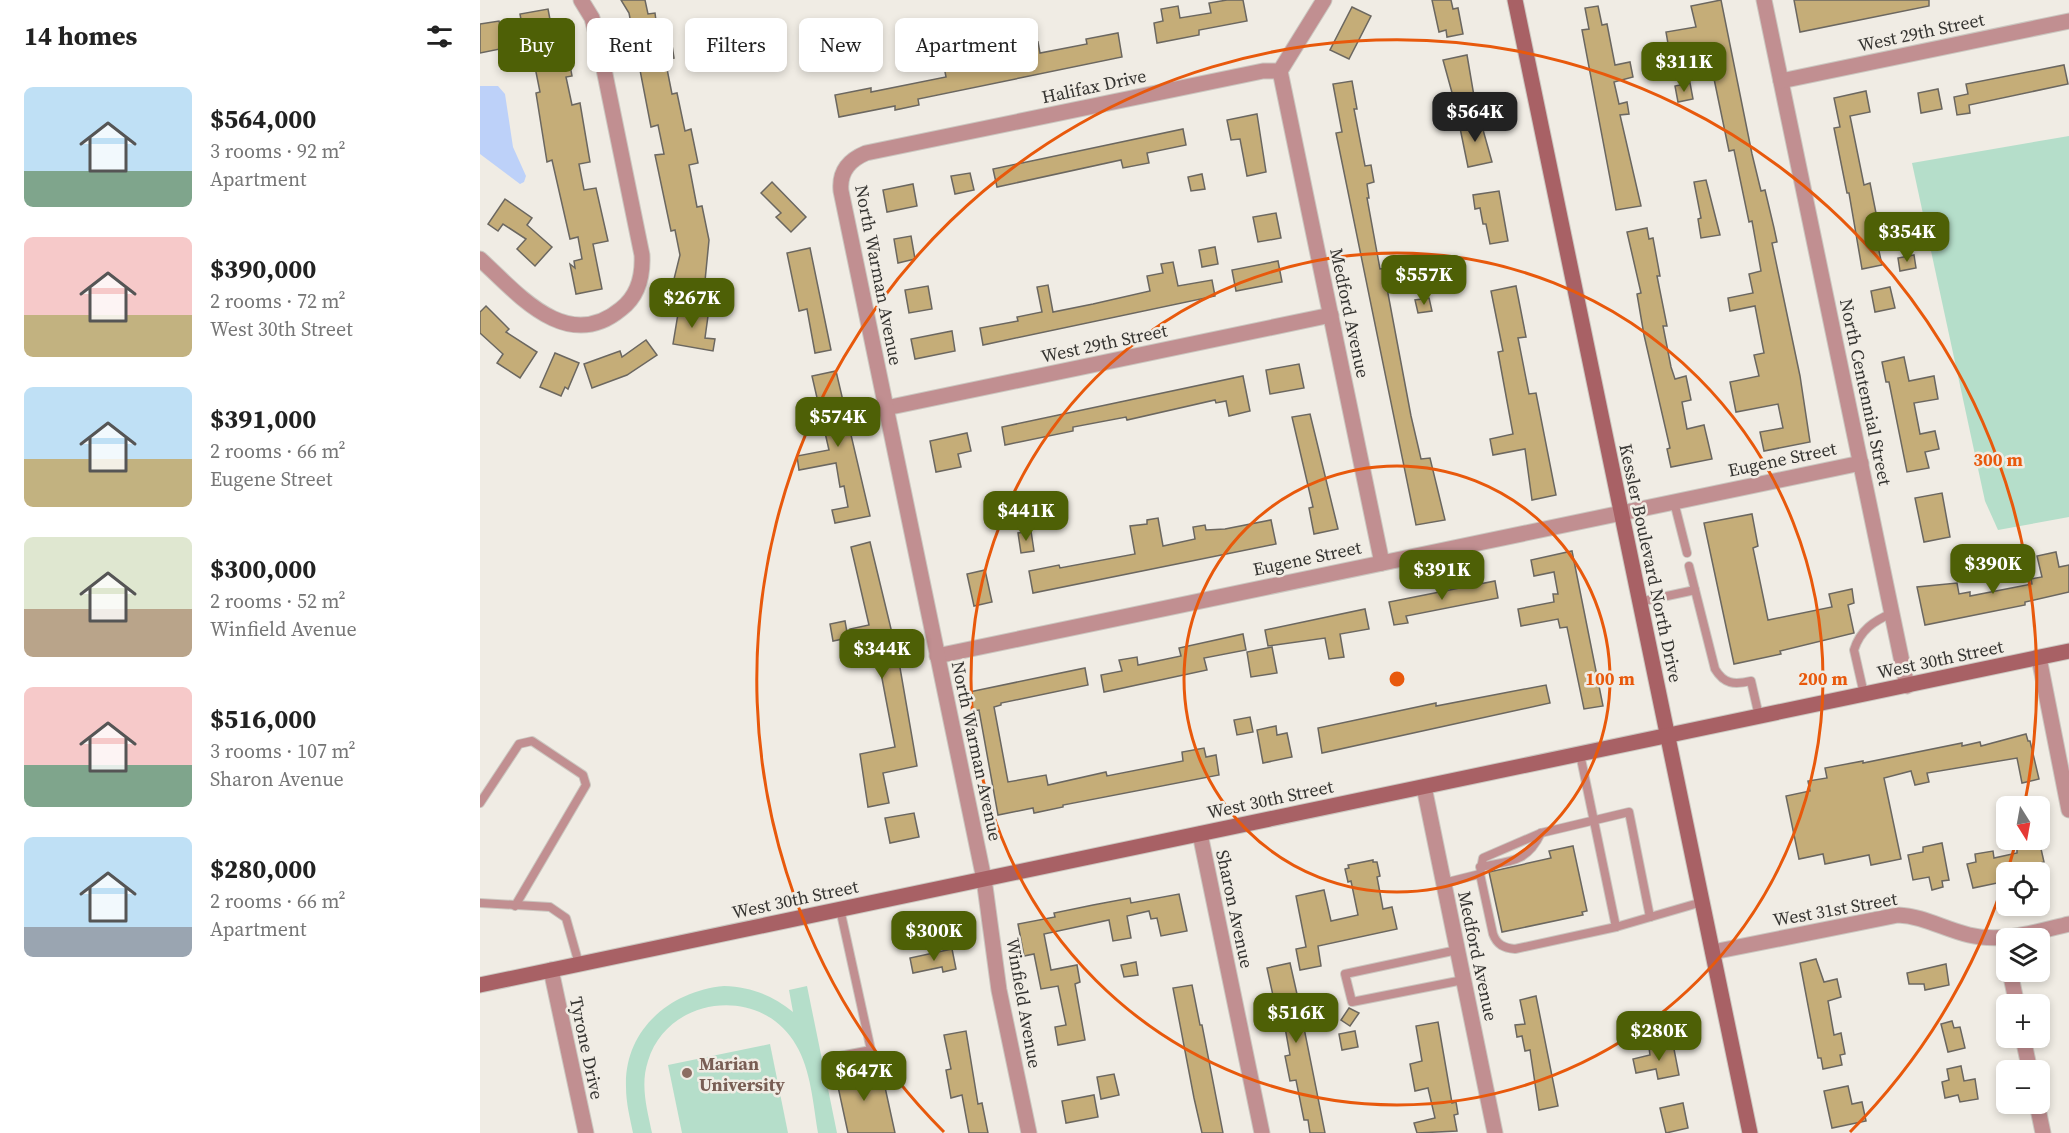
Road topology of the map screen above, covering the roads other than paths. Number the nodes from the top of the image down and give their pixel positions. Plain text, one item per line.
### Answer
1 (580, 0) edge
2 (1324, 0) edge
3 (1515, 0) edge
4 (1764, 0) edge
5 (2069, 21) edge
6 (1280, 71) junction
7 (1781, 81) junction
8 (843, 172) joint
9 (480, 259) edge
10 (1331, 315) junction
11 (886, 408) junction
12 (1860, 463) junction
13 (1674, 502) junction
14 (1621, 513) junction
15 (1687, 553) dead end
16 (1382, 563) junction
17 (1689, 566) dead end
18 (1695, 590) junction
19 (1639, 602) junction
20 (1892, 613) junction
21 (2069, 651) edge
22 (937, 656) junction
23 (2039, 658) junction
24 (1907, 686) junction
25 (1864, 694) junction
26 (1760, 716) junction
27 (1667, 735) junction
28 (1580, 754) junction
29 (1424, 787) junction
30 (480, 803) edge
31 (2069, 810) edge
32 (1593, 820) junction
33 (1541, 833) junction
34 (1200, 834) junction
35 (1480, 871) junction
36 (984, 879) junction
37 (1443, 883) junction
38 (1702, 902) junction
39 (480, 903) edge
40 (515, 906) junction
41 (840, 909) junction
42 (1650, 917) junction
43 (2069, 924) edge
44 (1616, 927) junction
45 (2050, 928) edge
46 (1996, 938) edge
47 (1457, 950) junction
48 (1713, 952) junction
49 (579, 964) junction
50 (550, 970) junction
51 (1463, 980) junction
52 (480, 985) edge
53 (836, 1057) dead end
54 (2039, 1114) edge
55 (586, 1133) edge
56 (1029, 1133) edge
57 (1262, 1133) edge
58 (1495, 1133) edge
59 (1750, 1133) edge
60 (2043, 1133) edge

1 - 9 street
2 - 6 street
3 - 14 main road, Kessler Boulevard North Drive
4 - 7 street, North Centennial Street
5 - 7 street, West 29th Street
6 - 8 street, Halifax Drive
6 - 10 street, Medford Avenue
7 - 12 street, North Centennial Street
8 - 11 street, North Warman Avenue
10 - 11 street, West 29th Street
10 - 16 street, Medford Avenue
11 - 22 street, North Warman Avenue
12 - 13 street, Eugene Street
12 - 20 street, North Centennial Street
13 - 14 street, Eugene Street
13 - 15 lane
14 - 16 street, Eugene Street
14 - 19 main road, Kessler Boulevard North Drive
16 - 22 street, Eugene Street
17 - 18 lane
18 - 19 lane
18 - 26 lane
19 - 27 main road, Kessler Boulevard North Drive
20 - 24 street, North Centennial Street
20 - 25 lane
21 - 23 main road, West 30th Street
22 - 36 street, North Warman Avenue
23 - 24 main road, West 30th Street
23 - 31 street
24 - 25 main road, West 30th Street
25 - 26 main road, West 30th Street
26 - 27 main road, West 30th Street
27 - 28 main road, West 30th Street
27 - 38 main road, Kessler Boulevard North Drive
28 - 29 main road, West 30th Street
28 - 32 lane
29 - 34 main road, West 30th Street
29 - 37 street, Medford Avenue
30 - 40 lane
32 - 33 lane
32 - 42 lane
32 - 44 lane
33 - 35 lane
33 - 35 lane
34 - 36 main road, West 30th Street
34 - 57 street, Sharon Avenue
35 - 37 lane
35 - 44 lane
36 - 41 main road, West 30th Street
36 - 56 street, Winfield Avenue
37 - 47 street, Medford Avenue
38 - 42 lane
38 - 48 main road, Kessler Boulevard North Drive
39 - 40 lane
40 - 49 lane
41 - 49 main road, West 30th Street
41 - 53 lane
42 - 44 lane
43 - 45 street, West 31st Street
46 - 48 street, West 31st Street
47 - 51 street, Medford Avenue
47 - 51 lane
48 - 59 main road, Kessler Boulevard North Drive
49 - 50 main road, West 30th Street
50 - 52 main road, West 30th Street
50 - 55 street, Tyrone Drive
51 - 58 street, Medford Avenue
54 - 60 street

